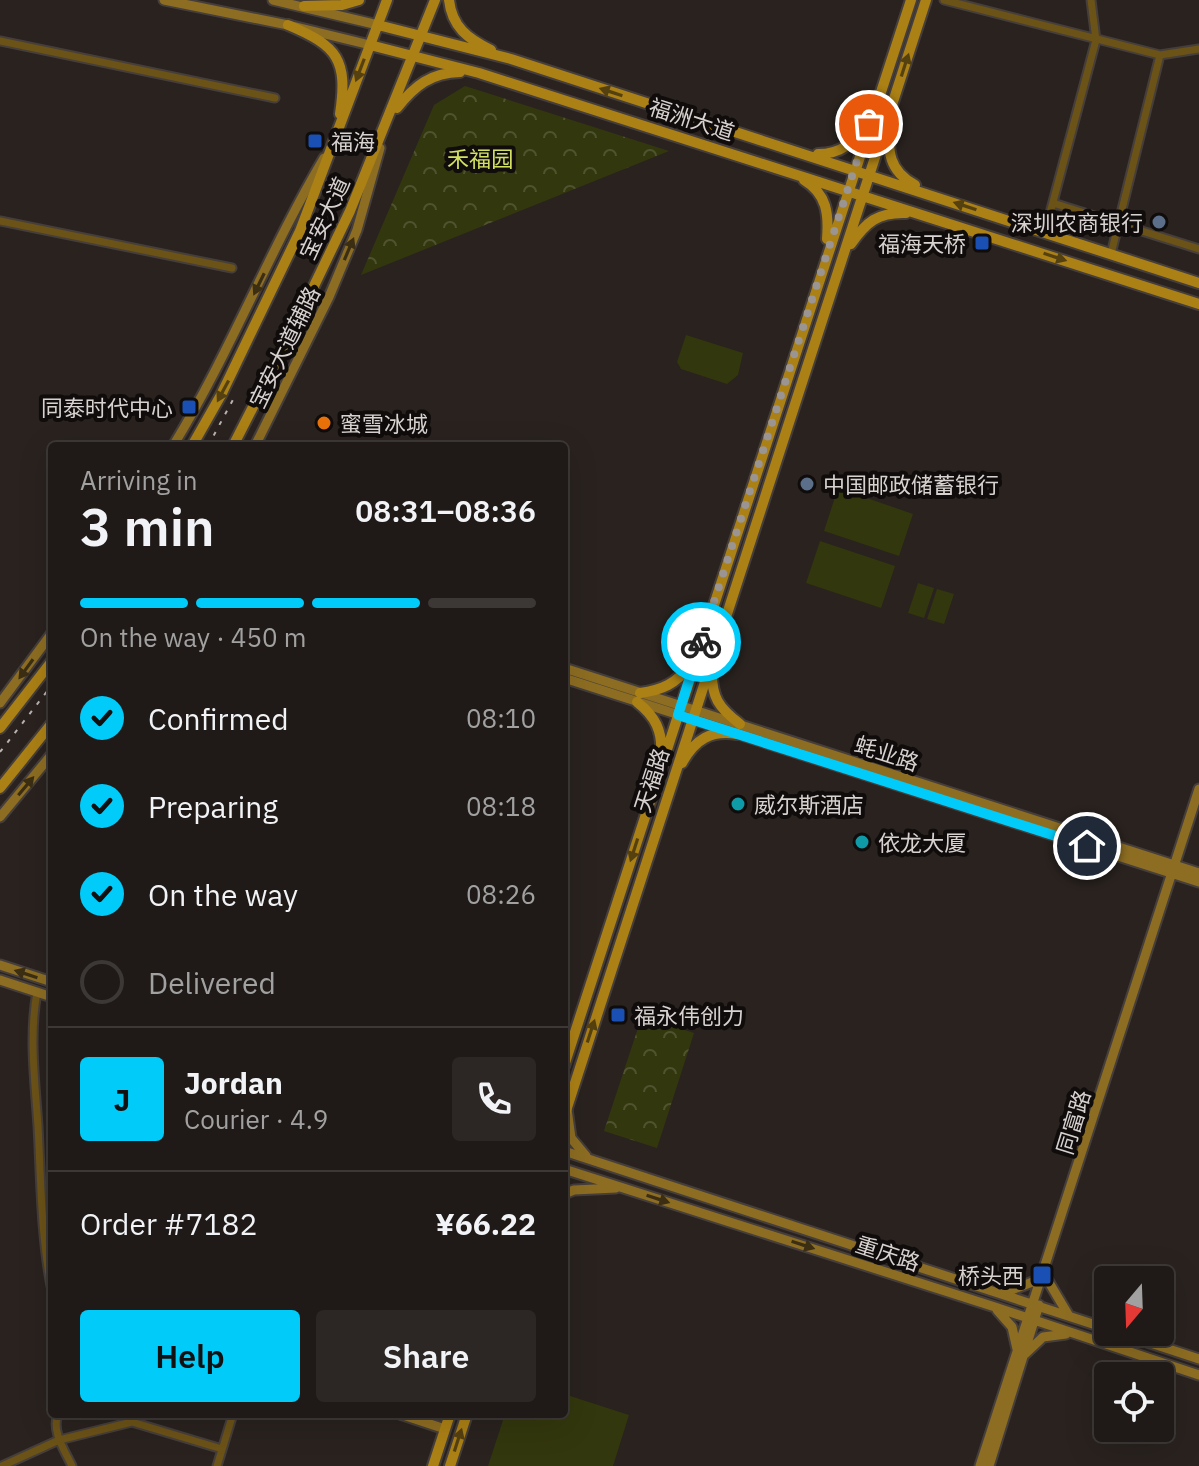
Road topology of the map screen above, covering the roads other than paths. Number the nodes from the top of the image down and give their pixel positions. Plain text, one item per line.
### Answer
1 (164, 0) edge
2 (273, 0) edge
3 (359, 0) edge
4 (387, 0) edge
5 (435, 0) edge
6 (449, 0) edge
7 (911, 0) edge
8 (926, 0) edge
9 (944, 0) edge
10 (1091, 0) edge
11 (304, 6) junction
12 (288, 25) junction
13 (378, 25) junction
14 (421, 36) junction
15 (1096, 40) junction
16 (0, 41) edge
17 (370, 45) junction
18 (1199, 49) edge
19 (1160, 55) junction
20 (414, 56) junction
21 (516, 61) junction
22 (479, 73) junction
23 (514, 84) junction
24 (275, 98) dead end
25 (877, 101) junction
26 (891, 107) junction
27 (386, 127) junction
28 (334, 141) junction
29 (793, 150) junction
30 (854, 170) junction
31 (789, 171) junction
32 (869, 175) junction
33 (847, 190) junction
34 (863, 195) junction
35 (938, 197) junction
36 (1053, 203) junction
37 (929, 216) junction
38 (0, 221) edge
39 (1119, 224) junction
40 (1045, 232) junction
41 (1199, 249) edge
42 (1111, 254) junction
43 (843, 255) junction
44 (826, 256) junction
45 (232, 268) dead end
46 (1199, 283) edge
47 (1199, 304) edge
48 (175, 442) edge
49 (194, 442) edge
50 (235, 442) edge
51 (257, 442) edge
52 (48, 638) edge
53 (700, 646) junction
54 (714, 653) junction
55 (48, 666) edge
56 (568, 670) edge
57 (568, 679) edge
58 (638, 697) junction
59 (0, 703) edge
60 (679, 710) junction
61 (694, 714) junction
62 (0, 728) edge
63 (48, 728) edge
64 (739, 729) junction
65 (48, 759) edge
66 (657, 778) junction
67 (672, 782) junction
68 (0, 788) edge
69 (1199, 789) edge
70 (1199, 807) edge
71 (0, 817) edge
72 (1174, 870) junction
73 (1199, 873) edge
74 (1199, 882) edge
75 (0, 965) edge
76 (0, 980) edge
77 (48, 981) edge
78 (37, 992) junction
79 (48, 996) edge
80 (568, 1054) edge
81 (568, 1105) edge
82 (568, 1122) edge
83 (568, 1152) edge
84 (592, 1161) junction
85 (568, 1170) edge
86 (621, 1187) junction
87 (568, 1192) edge
88 (48, 1272) edge
89 (1045, 1278) junction
90 (1001, 1294) junction
91 (1036, 1305) junction
92 (995, 1307) junction
93 (1069, 1316) junction
94 (1031, 1320) junction
95 (1094, 1324) edge
96 (1072, 1333) junction
97 (1160, 1346) edge
98 (1021, 1353) junction
99 (1199, 1359) edge
100 (1199, 1375) edge
101 (57, 1418) edge
102 (232, 1418) edge
103 (412, 1418) edge
104 (449, 1418) edge
105 (466, 1418) edge
106 (445, 1429) junction
107 (59, 1440) junction
108 (222, 1449) junction
109 (2, 1466) edge
110 (72, 1466) edge
111 (217, 1466) edge
112 (433, 1466) edge
113 (450, 1466) edge
114 (980, 1466) edge
115 (989, 1466) edge

1 - 12 main road, 福洲大道
2 - 11 main road, 福洲大道
3 - 11 main road
4 - 13 main road, 宝安大道
5 - 14 main road, 宝安大道
6 - 21 main road
7 - 25 main road, 天福路
26 -> 8 main road, 天福路
9 - 15 street
10 - 15 street
11 - 13 main road, 福洲大道
12 - 17 main road, 福洲大道
12 - 28 main road
13 - 14 main road, 福洲大道
13 - 17 main road, 宝安大道
14 - 20 main road, 宝安大道
14 - 21 main road, 福洲大道
15 - 19 street
15 - 36 street
16 - 24 street
17 - 20 main road, 福洲大道
17 -> 28 main road, 宝安大道
18 - 19 street
19 - 39 street
20 - 22 main road, 福洲大道
20 - 27 main road, 宝安大道
21 - 23 main road
29 -> 21 main road, 福洲大道
22 - 23 main road, 福洲大道
22 - 27 main road
23 - 31 main road, 福洲大道
25 - 29 main road
25 - 30 main road, 天福路
26 - 32 main road, 天福路
26 - 35 main road
27 - 50 main road, 宝安大道
51 -> 27 main road, 宝安大道辅路
28 -> 48 main road
28 -> 49 main road, 宝安大道
29 - 30 main road, 福洲大道
30 - 32 main road, 福洲大道
30 - 33 main road, 天福路
31 - 33 main road, 福洲大道
31 - 44 main road
32 - 34 main road, 天福路
32 - 35 main road, 福洲大道
33 - 34 main road, 福洲大道
33 - 44 main road, 天福路
34 - 37 main road, 福洲大道
34 - 43 main road, 天福路
40 -> 35 main road, 福洲大道
36 - 39 street
36 - 40 street
37 - 43 main road
37 -> 47 main road, 福洲大道
38 - 45 street
39 - 41 street
39 - 42 street
40 - 42 main road, 福洲大道
42 - 46 main road, 福洲大道
43 - 54 main road, 天福路
44 - 53 main road, 天福路
52 -> 59 main road
53 - 58 main road
53 - 60 main road, 天福路
54 - 61 main road, 天福路
54 - 64 main road
55 - 62 main road
56 - 58 main road, 蚝业路
57 - 58 main road, 蚝业路
58 - 60 main road, 蚝业路
58 - 66 main road
60 - 61 main road, 蚝业路
60 - 66 main road, 天福路
61 - 64 main road, 蚝业路
61 - 67 main road, 天福路
63 - 68 main road
64 - 67 main road
64 - 72 main road, 蚝业路
71 -> 65 main road
66 -> 80 main road, 天福路
81 -> 67 main road, 天福路
69 - 72 main road, 同富路
70 - 72 main road, 同富路
72 - 73 main road, 蚝业路
72 - 74 main road, 蚝业路
72 - 89 main road, 同富路
77 -> 75 main road
76 - 78 main road
78 - 79 main road
78 - 88 street
82 - 84 main road
83 - 84 main road, 重庆路
84 - 90 main road, 重庆路
85 - 86 main road, 重庆路
86 - 87 main road
86 -> 92 main road, 重庆路
89 - 90 main road
89 - 91 main road, 同富路
89 - 93 main road
90 - 91 main road, 重庆路
91 - 93 main road, 重庆路
91 - 94 main road, 同富路
92 - 94 main road, 重庆路
92 - 98 main road
93 - 95 main road, 重庆路
94 - 96 main road, 重庆路
94 - 98 main road, 同富路
96 - 98 main road
96 - 100 main road, 重庆路
97 - 99 main road
98 - 114 main road, 同富路
98 - 115 main road, 同富路
101 - 107 street
102 - 108 street
103 - 106 main road
104 - 106 main road
113 -> 105 main road
106 - 112 main road
107 - 108 street
107 - 109 street
107 - 110 street
108 - 111 street

